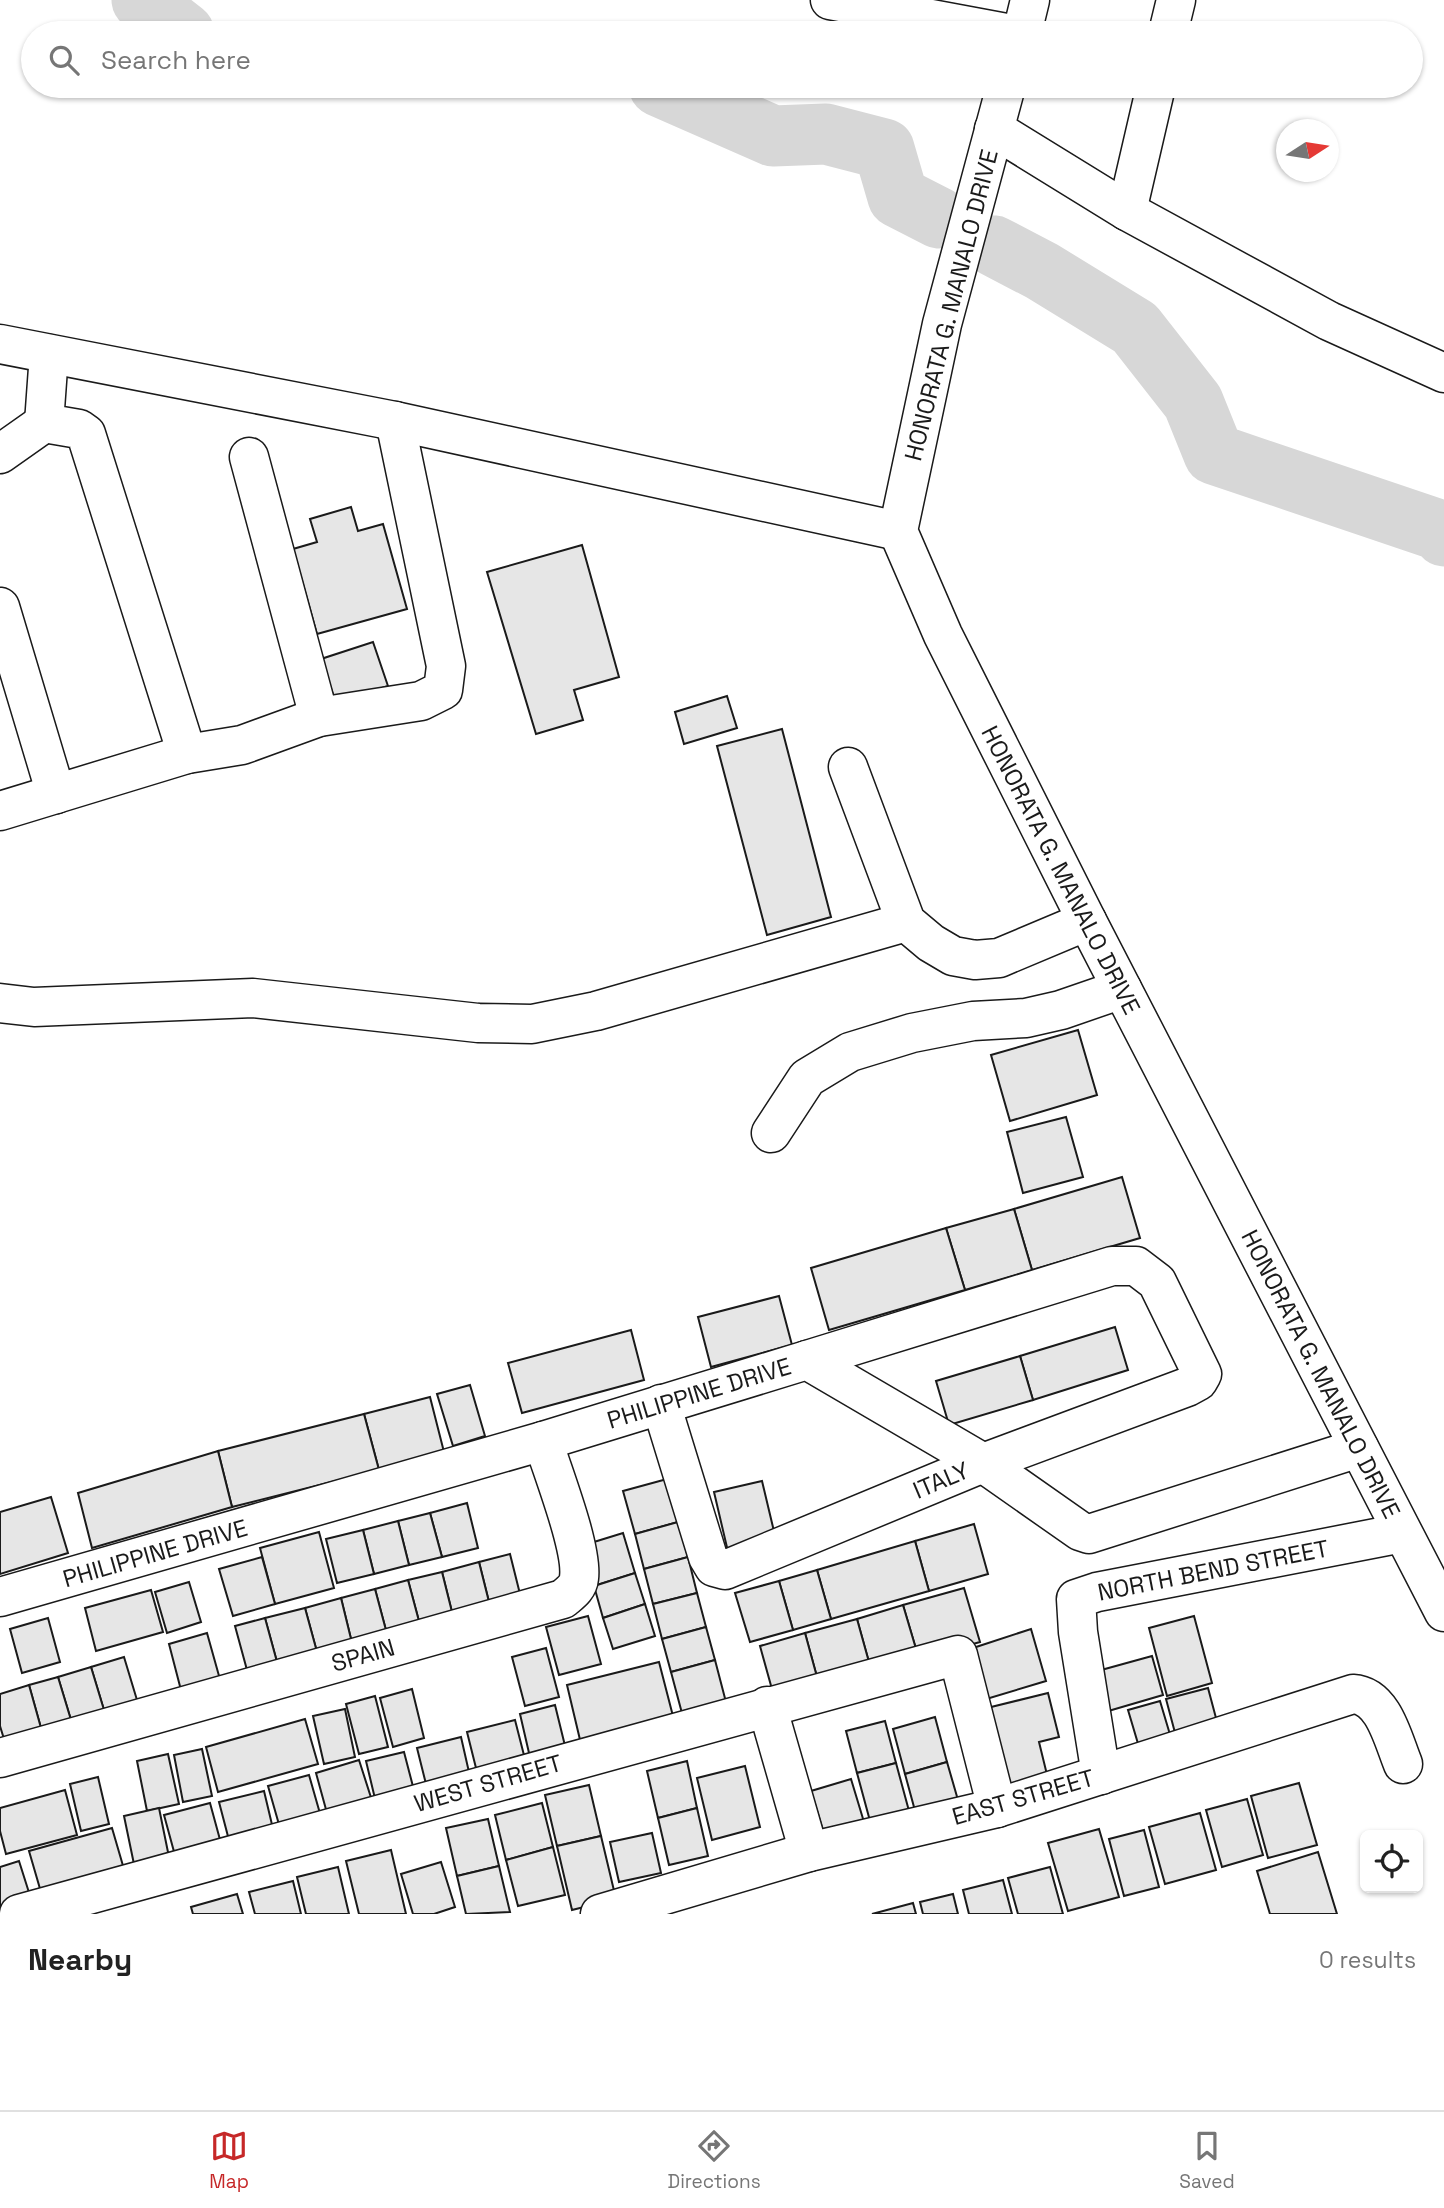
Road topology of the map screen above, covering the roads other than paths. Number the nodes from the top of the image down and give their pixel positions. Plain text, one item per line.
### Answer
1 (830, 0) edge
2 (1030, 0) edge
3 (1176, 0) edge
4 (942, 21) edge
5 (1025, 21) edge
6 (1171, 21) edge
7 (1003, 98) edge
8 (1153, 98) edge
9 (994, 129) junction
10 (1126, 211) junction
11 (0, 344) edge
12 (49, 354) junction
13 (1444, 373) edge
14 (395, 421) junction
15 (44, 423) junction
16 (0, 454) edge
17 (249, 457) dead end
18 (898, 531) junction
19 (0, 607) edge
20 (319, 717) junction
21 (187, 754) junction
22 (848, 767) dead end
23 (56, 794) junction
24 (0, 811) edge
25 (1087, 921) junction
26 (906, 922) junction
27 (1122, 989) junction
28 (0, 1003) edge
29 (771, 1133) dead end
30 (807, 1360) junction
31 (661, 1404) junction
32 (543, 1441) junction
33 (1359, 1448) junction
34 (984, 1463) junction
35 (1402, 1533) junction
36 (0, 1597) edge
37 (1444, 1612) edge
38 (767, 1706) junction
39 (0, 1758) edge
40 (1403, 1765) dead end
41 (1101, 1775) junction
42 (997, 1808) junction
43 (809, 1852) junction
44 (19, 1914) edge
45 (600, 1914) edge

1 - 4 street
2 - 5 street
3 - 6 street
7 - 9 street, HONORATA G. MANALO DRIVE
8 - 10 street
9 - 10 street
9 - 18 street, HONORATA G. MANALO DRIVE
10 - 13 street
11 - 12 street
12 - 14 street
12 - 15 street
14 - 18 street
14 - 20 street
15 - 16 street
15 - 21 street
17 - 20 street
18 - 25 street, HONORATA G. MANALO DRIVE
19 - 23 street
20 - 21 street
21 - 23 street
22 - 26 street
23 - 24 street
25 - 26 street
25 - 27 street, HONORATA G. MANALO DRIVE
26 - 28 street
27 - 29 street
27 - 33 street, HONORATA G. MANALO DRIVE
30 - 31 street, PHILIPPINE DRIVE
30 - 34 street, PHILIPPINE DRIVE
30 - 34 street, ITALY
31 - 32 street, PHILIPPINE DRIVE
31 - 34 street, ITALY
32 - 36 street, PHILIPPINE DRIVE
32 - 39 street, SPAIN
33 - 34 street, PHILIPPINE DRIVE
33 - 35 street, HONORATA G. MANALO DRIVE
35 - 37 street, HONORATA G. MANALO DRIVE
35 - 41 street, NORTH BEND STREET
38 - 42 street, WEST STREET
38 - 43 street
38 - 44 street, WEST STREET
40 - 41 street, EAST STREET
41 - 42 street, EAST STREET
42 - 43 street, EAST STREET
43 - 45 street, EAST STREET

